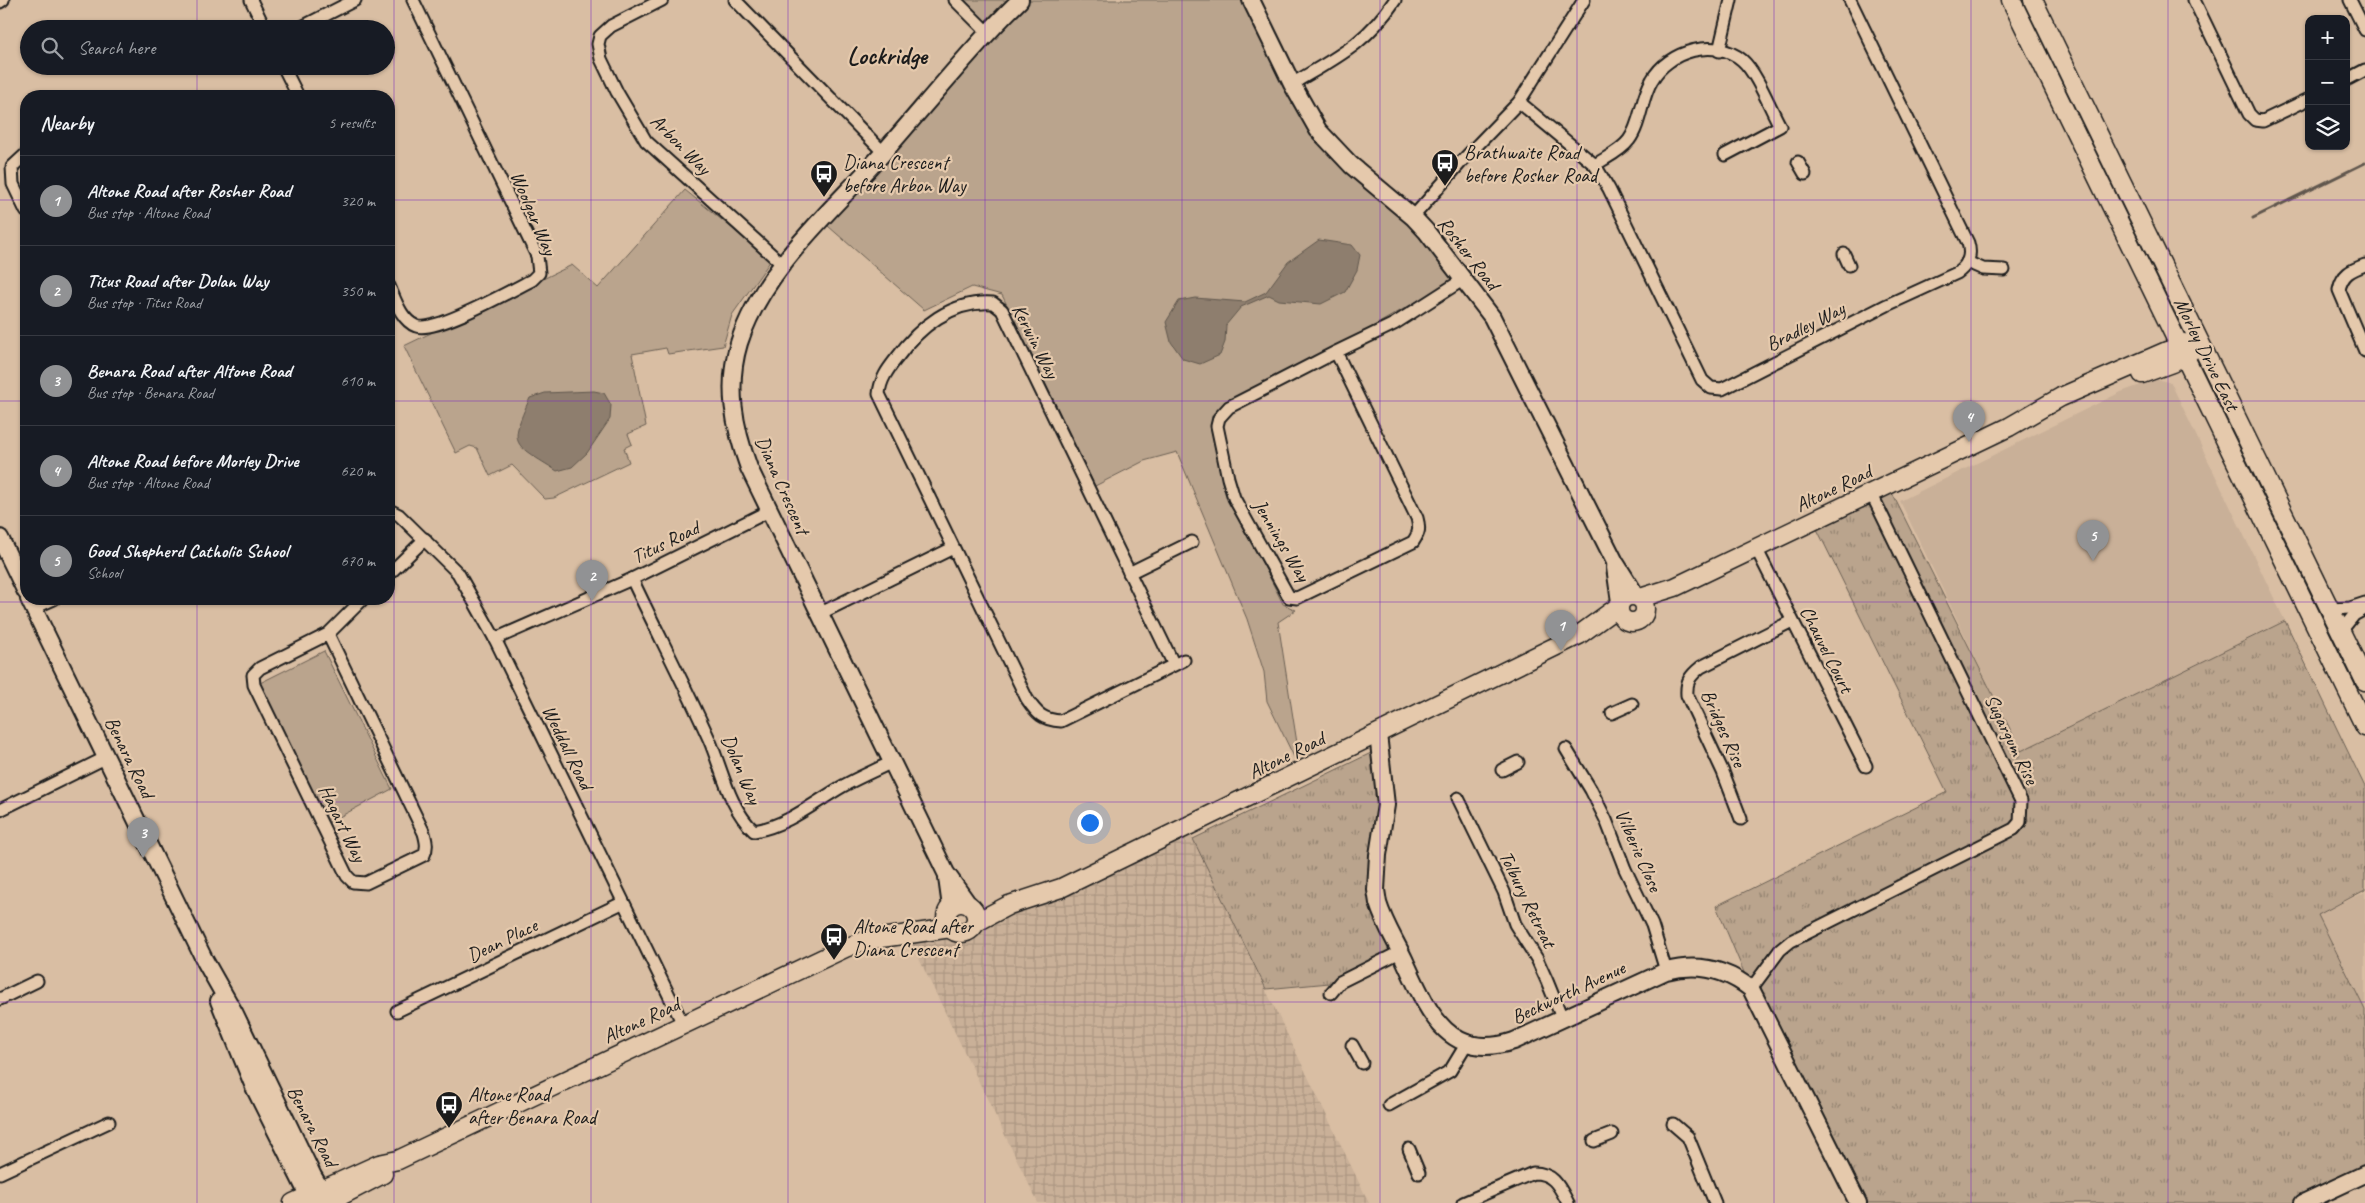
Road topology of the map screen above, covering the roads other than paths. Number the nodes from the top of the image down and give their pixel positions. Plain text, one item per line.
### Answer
1 (251, 0) edge
2 (355, 0) edge
3 (413, 0) edge
4 (662, 0) edge
5 (734, 0) edge
6 (955, 0) edge
7 (1020, 0) edge
8 (1251, 0) edge
9 (1395, 0) edge
10 (1584, 0) edge
11 (1731, 0) edge
12 (1850, 0) edge
13 (2010, 0) edge
14 (2032, 0) edge
15 (2194, 0) edge
16 (2350, 0) edge
17 (261, 20) edge
18 (316, 20) edge
19 (2365, 30) edge
20 (987, 32) junction
21 (1719, 51) junction
22 (2365, 70) edge
23 (288, 75) edge
24 (2350, 78) edge
25 (1292, 84) junction
26 (295, 90) edge
27 (2305, 101) edge
28 (1519, 102) junction
29 (884, 153) junction
30 (1725, 155) dead end
31 (20, 160) edge
32 (1798, 162) dead end
33 (1594, 165) junction
34 (1805, 174) dead end
35 (20, 199) edge
36 (1413, 217) junction
37 (1844, 254) dead end
38 (1967, 262) junction
39 (782, 264) junction
40 (1849, 265) dead end
41 (2365, 265) edge
42 (2004, 270) dead end
43 (1464, 278) junction
44 (395, 299) edge
45 (2180, 303) junction
46 (2181, 349) junction
47 (2365, 351) edge
48 (1336, 352) junction
49 (2212, 369) junction
50 (1870, 495) junction
51 (769, 511) junction
52 (395, 513) edge
53 (0, 538) edge
54 (425, 539) junction
55 (1192, 542) dead end
56 (953, 548) junction
57 (1756, 548) junction
58 (1615, 562) junction
59 (395, 568) edge
60 (1129, 573) junction
61 (632, 579) junction
62 (20, 580) edge
63 (1640, 603) junction
64 (2365, 603) edge
65 (1619, 604) junction
66 (32, 605) edge
67 (357, 605) edge
68 (2330, 609) junction
69 (2365, 609) edge
70 (819, 614) junction
71 (1628, 621) junction
72 (1792, 621) junction
73 (2341, 631) junction
74 (328, 634) junction
75 (1579, 635) junction
76 (495, 639) junction
77 (2365, 680) edge
78 (1632, 704) dead end
79 (1612, 713) dead end
80 (2365, 727) edge
81 (1372, 737) junction
82 (1566, 749) dead end
83 (107, 758) junction
84 (892, 762) junction
85 (1518, 762) dead end
86 (1866, 766) dead end
87 (1502, 770) dead end
88 (1458, 798) dead end
89 (0, 810) edge
90 (1741, 819) dead end
91 (622, 903) junction
92 (1009, 905) junction
93 (957, 912) junction
94 (975, 923) junction
95 (1400, 952) junction
96 (1666, 971) junction
97 (38, 981) dead end
98 (1752, 989) junction
99 (1331, 993) dead end
100 (0, 999) edge
101 (397, 1011) dead end
102 (1562, 1018) junction
103 (683, 1024) junction
104 (1467, 1043) junction
105 (1352, 1045) dead end
106 (1362, 1063) dead end
107 (1389, 1106) dead end
108 (109, 1122) dead end
109 (1673, 1124) dead end
110 (1612, 1134) dead end
111 (1594, 1141) dead end
112 (1409, 1149) dead end
113 (0, 1172) edge
114 (1419, 1172) dead end
115 (2365, 1174) edge
116 (317, 1200) edge
117 (1463, 1203) edge
118 (1568, 1203) edge
119 (1714, 1203) edge
120 (1858, 1203) edge
121 (2304, 1203) edge

1 - 17 street
2 - 18 street
3 - 44 street, Woolgar Way
4 - 39 street, Arbon Way
5 - 29 street
6 - 20 street
7 - 20 street, Diana Crescent
8 - 25 street, Rosher Road
9 - 25 street
10 - 28 street
11 - 21 street
12 - 38 street
13 - 46 main road, Morley Drive East
14 - 45 main road, Morley Drive East
15 - 27 street
16 - 19 street
20 - 29 street, Diana Crescent
21 - 30 street
21 - 33 street
22 - 24 street
23 - 26 street
25 - 36 street, Rosher Road
28 - 33 street, Bradley Way
28 - 36 street
29 - 39 street, Diana Crescent
31 - 35 street
32 - 34 street
33 - 38 street, Bradley Way
36 - 43 street, Rosher Road
37 - 40 street
38 - 42 street
39 - 51 street, Diana Crescent
41 - 47 street
43 - 48 street, Jennings Way
43 - 58 street, Rosher Road
45 - 46 main road
45 - 49 main road, Morley Drive East
46 - 49 main road
46 - 50 main road, Altone Road
46 - 80 main road, Morley Drive East
48 - 48 street, Jennings Way
49 - 68 main road, Morley Drive East
50 - 57 main road, Altone Road
50 - 98 street, Sugargum Rise
51 - 61 street, Titus Road
51 - 70 street, Diana Crescent
52 - 54 street, Weddall Road
53 - 62 street
54 - 59 street
54 - 76 street, Weddall Road
55 - 60 street
56 - 60 street, Kerwin Way
56 - 60 street, Kerwin Way
56 - 70 street
57 - 63 main road, Altone Road
57 - 72 street, Chauvel Court
58 - 63 street, Rosher Road
58 - 65 street, Rosher Road
61 - 76 street, Titus Road
61 - 84 street, Dolan Way
63 - 65 main road
63 - 71 main road
64 - 68 street
65 - 71 main road
65 - 75 main road, Altone Road
66 - 83 street, Benara Road
67 - 74 street, Hagart Way
68 - 73 main road, Morley Drive East
69 - 73 street
70 - 84 street, Diana Crescent
71 - 75 main road, Altone Road
72 - 86 street, Chauvel Court
72 - 90 street, Bridges Rise
73 - 77 main road, Morley Drive East
74 - 74 street, Hagart Way
75 - 81 main road, Altone Road
76 - 91 street, Weddall Road
78 - 79 street
81 - 92 main road, Altone Road
81 - 95 street, Beckworth Avenue
82 - 96 street, Vilberie Close
83 - 89 street
83 - 116 street, Benara Road
84 - 93 street, Diana Crescent
85 - 87 street
88 - 102 street, Tolbury Retreat
91 - 101 street, Dean Place
91 - 103 street, Weddall Road
92 - 93 main road, Altone Road
92 - 94 main road, Altone Road
93 - 94 main road
93 - 94 main road, Altone Road
93 - 103 main road, Altone Road
95 - 99 street
95 - 104 street, Beckworth Avenue
96 - 98 street, Beckworth Avenue
96 - 102 street, Beckworth Avenue
97 - 100 street
98 - 120 street
102 - 104 street, Beckworth Avenue
103 - 116 main road, Altone Road
104 - 107 street
105 - 106 street
108 - 113 street
109 - 119 street
110 - 111 street
112 - 114 street
115 - 121 street
117 - 118 street

